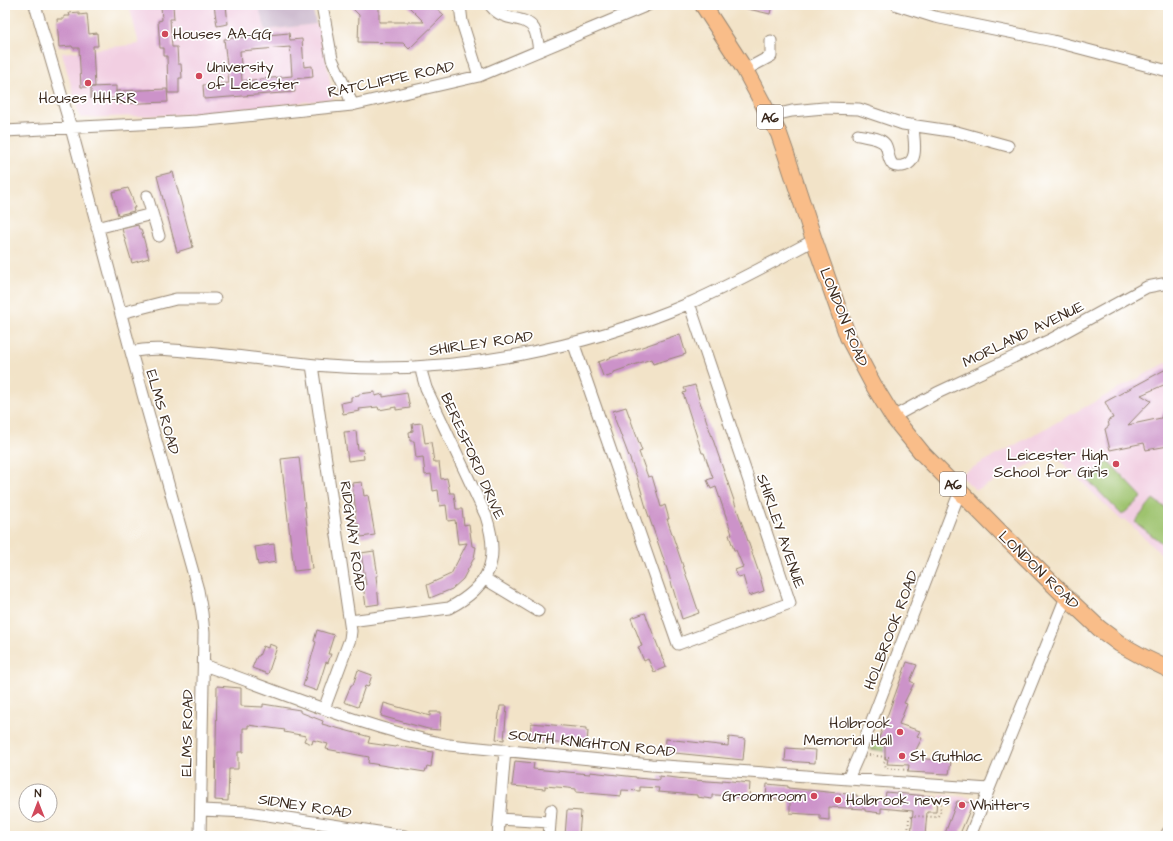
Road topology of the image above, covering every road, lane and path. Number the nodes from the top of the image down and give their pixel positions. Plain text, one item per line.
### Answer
1 (35, 5) edge
2 (322, 5) edge
3 (460, 5) edge
4 (490, 5) edge
5 (648, 5) edge
6 (703, 5) edge
7 (897, 5) edge
8 (771, 41) dead end
9 (539, 51) junction
10 (745, 70) junction
11 (1168, 71) edge
12 (479, 76) junction
13 (352, 105) junction
14 (770, 116) junction
15 (913, 125) junction
16 (71, 128) junction
17 (5, 131) edge
18 (858, 135) dead end
19 (1008, 146) dead end
20 (147, 196) dead end
21 (152, 214) junction
22 (97, 228) junction
23 (159, 236) dead end
24 (814, 240) junction
25 (1168, 283) edge
26 (215, 299) dead end
27 (689, 303) junction
28 (120, 313) junction
29 (574, 342) junction
30 (131, 352) junction
31 (312, 365) junction
32 (421, 367) junction
33 (893, 417) junction
34 (960, 491) junction
35 (485, 579) junction
36 (1066, 597) junction
37 (538, 611) dead end
38 (350, 621) junction
39 (204, 665) junction
40 (1168, 669) edge
41 (324, 709) junction
42 (505, 750) junction
43 (859, 754) junction
44 (886, 757) junction
45 (889, 757) dead end
46 (908, 770) dead end
47 (848, 779) junction
48 (943, 786) junction
49 (989, 789) junction
50 (201, 810) junction
51 (551, 810) dead end
52 (500, 819) junction
53 (550, 822) junction
54 (1168, 832) edge
55 (200, 836) edge
56 (404, 836) edge
57 (498, 836) edge
58 (549, 836) edge
59 (908, 836) edge
60 (970, 836) edge
61 (1166, 836) edge

1 - 16 street, ELMS ROAD
2 - 13 street
3 - 12 street
4 - 9 street
5 - 9 street, RATCLIFFE ROAD
6 - 10 highway, LONDON ROAD / A6
7 - 11 street
8 - 10 street
9 - 12 street, RATCLIFFE ROAD
10 - 14 highway, LONDON ROAD / A6
12 - 13 street, RATCLIFFE ROAD
13 - 16 street, RATCLIFFE ROAD
14 - 15 street
14 - 24 highway, LONDON ROAD / A6
15 - 18 street
15 - 19 street
16 - 17 street, RATCLIFFE ROAD
16 - 22 street, ELMS ROAD
20 - 21 street
21 - 22 street
21 - 23 street
22 - 28 street, ELMS ROAD
24 - 27 street, SHIRLEY ROAD
24 - 33 highway, LONDON ROAD / A6
25 - 33 street, MORLAND AVENUE
26 - 28 street
27 - 29 street, SHIRLEY ROAD
27 - 29 street, SHIRLEY AVENUE
28 - 30 street, ELMS ROAD
29 - 32 street, SHIRLEY ROAD
30 - 31 street, SHIRLEY ROAD
30 - 39 street, ELMS ROAD
31 - 32 street, SHIRLEY ROAD
31 - 38 street, RIDGWAY ROAD
32 - 35 street, BERESFORD DRIVE
33 - 34 highway, LONDON ROAD / A6
34 - 36 highway, LONDON ROAD / A6
34 - 43 street, HOLBROOK ROAD
35 - 37 street
35 - 38 street, BERESFORD DRIVE
36 - 40 highway, LONDON ROAD / A6
36 - 49 street
38 - 41 street, RIDGWAY ROAD
39 - 41 street, SOUTH KNIGHTON ROAD
39 - 50 street, ELMS ROAD
41 - 42 street, SOUTH KNIGHTON ROAD
42 - 47 street, SOUTH KNIGHTON ROAD
42 - 52 street
43 - 44 path
43 - 47 street, HOLBROOK ROAD
44 - 45 path
44 - 46 path
47 - 48 street, SOUTH KNIGHTON ROAD
48 - 49 street, SOUTH KNIGHTON ROAD
48 - 59 path
49 - 60 street
50 - 55 street, ELMS ROAD
50 - 56 street, SIDNEY ROAD
51 - 53 street
52 - 53 street
52 - 57 street
53 - 58 street
54 - 61 street

